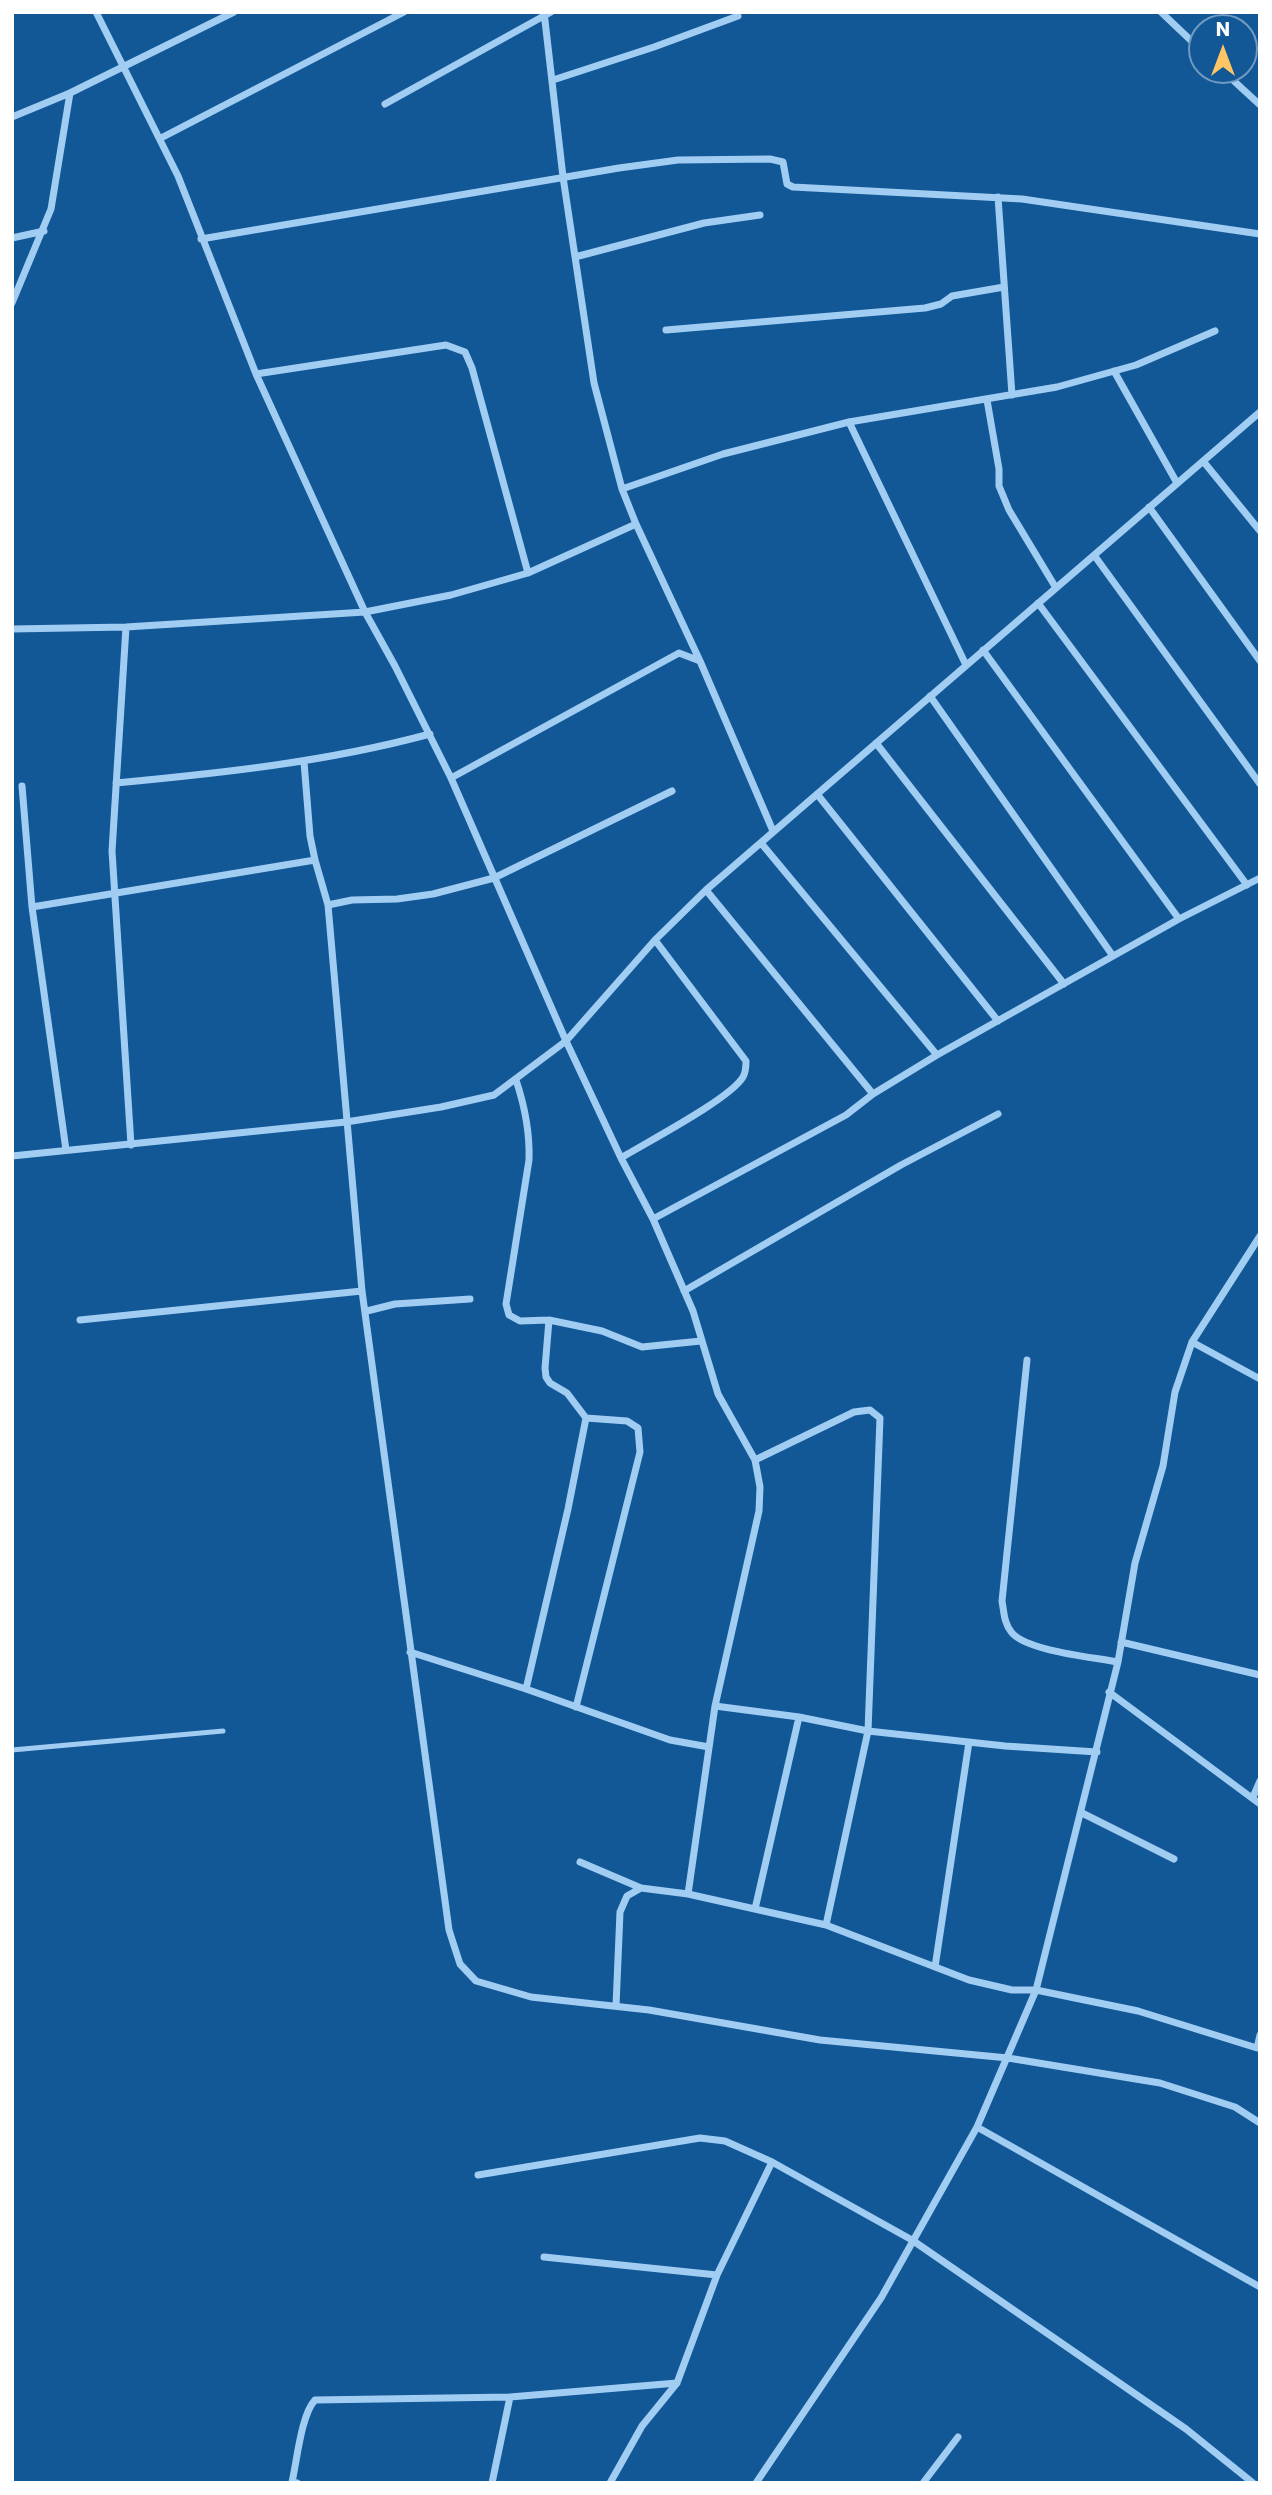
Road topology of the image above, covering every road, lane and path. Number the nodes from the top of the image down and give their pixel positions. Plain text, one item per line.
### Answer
1 (96, 12) edge
2 (234, 12) edge
3 (404, 12) edge
4 (1161, 12) edge
5 (546, 14) edge
6 (738, 16) dead end
7 (1188, 38) edge
8 (124, 65) junction
9 (553, 80) junction
10 (1237, 84) edge
11 (69, 93) junction
12 (385, 104) dead end
13 (1260, 105) edge
14 (12, 117) edge
15 (161, 138) junction
16 (563, 177) junction
17 (998, 197) junction
18 (760, 215) dead end
19 (44, 231) junction
20 (1260, 234) edge
21 (12, 238) edge
22 (201, 239) junction
23 (575, 257) junction
24 (1004, 288) junction
25 (12, 303) edge
26 (666, 330) dead end
27 (1215, 331) dead end
28 (1114, 371) junction
29 (256, 374) junction
30 (1012, 395) junction
31 (987, 400) junction
32 (1260, 412) edge
33 (849, 422) junction
34 (1203, 461) junction
35 (1177, 483) junction
36 (622, 489) junction
37 (1149, 507) junction
38 (636, 524) junction
39 (1260, 531) edge
40 (1094, 555) junction
41 (528, 573) junction
42 (1055, 588) junction
43 (1038, 603) junction
44 (365, 612) junction
45 (126, 627) junction
46 (12, 629) edge
47 (983, 650) junction
48 (700, 661) junction
49 (1260, 661) edge
50 (966, 665) junction
51 (930, 696) junction
52 (430, 734) junction
53 (876, 743) junction
54 (304, 762) junction
55 (451, 778) junction
56 (116, 783) junction
57 (1260, 784) edge
58 (22, 786) dead end
59 (673, 791) dead end
60 (817, 794) junction
61 (774, 831) junction
62 (761, 843) junction
63 (315, 860) junction
64 (494, 878) junction
65 (1260, 878) edge
66 (1247, 885) junction
67 (706, 890) junction
68 (114, 893) junction
69 (328, 905) junction
70 (32, 906) junction
71 (1179, 919) junction
72 (655, 940) junction
73 (1113, 956) junction
74 (1064, 984) junction
75 (998, 1021) junction
76 (566, 1041) junction
77 (937, 1055) junction
78 (516, 1080) junction
79 (873, 1094) junction
80 (998, 1114) dead end
81 (346, 1122) junction
82 (131, 1145) junction
83 (66, 1150) junction
84 (12, 1156) edge
85 (621, 1158) junction
86 (653, 1219) junction
87 (1260, 1236) edge
88 (362, 1291) junction
89 (684, 1291) junction
90 (470, 1299) dead end
91 (367, 1311) junction
92 (80, 1320) dead end
93 (549, 1320) junction
94 (701, 1341) junction
95 (1192, 1342) junction
96 (1027, 1360) dead end
97 (1260, 1379) edge
98 (586, 1418) junction
99 (755, 1460) junction
100 (1121, 1642) junction
101 (410, 1652) junction
102 (1118, 1662) junction
103 (1260, 1675) edge
104 (526, 1689) junction
105 (1110, 1692) junction
106 (715, 1706) junction
107 (576, 1707) junction
108 (799, 1717) junction
109 (223, 1731) dead end
110 (868, 1731) junction
111 (969, 1742) junction
112 (709, 1747) junction
113 (12, 1750) edge
114 (1097, 1752) junction
115 (1260, 1781) edge
116 (1253, 1797) junction
117 (1260, 1804) edge
118 (1082, 1813) junction
119 (1174, 1859) dead end
120 (580, 1863) dead end
121 (641, 1888) junction
122 (688, 1894) junction
123 (755, 1909) junction
124 (826, 1925) junction
125 (935, 1967) junction
126 (1036, 1990) junction
127 (616, 2006) junction
128 (1260, 2035) edge
129 (1258, 2048) edge
130 (1008, 2058) junction
131 (1260, 2123) edge
132 (977, 2127) junction
133 (772, 2162) junction
134 (478, 2175) dead end
135 (912, 2240) junction
136 (544, 2257) dead end
137 (717, 2275) junction
138 (1260, 2287) edge
139 (677, 2383) junction
140 (510, 2396) junction
141 (958, 2437) dead end
142 (294, 2482) edge
143 (492, 2483) edge
144 (610, 2483) edge
145 (756, 2483) edge
146 (923, 2483) edge
147 (1254, 2483) edge

1 - 8 street
2 - 8 street
3 - 15 street
4 - 7 street
5 - 9 street
5 - 12 street
6 - 9 street
8 - 11 street
8 - 15 street
9 - 16 street
10 - 13 street
11 - 14 street
11 - 19 street
15 - 22 street
16 - 17 street
16 - 22 street
16 - 23 street
17 - 20 street
17 - 24 street
18 - 23 street
19 - 21 street
19 - 25 street
22 - 29 street
23 - 36 street
24 - 26 street
24 - 30 street
27 - 28 street
28 - 30 street
28 - 35 street
29 - 41 street
29 - 44 street
30 - 31 street
31 - 33 street
31 - 42 street
32 - 34 street
33 - 36 street
33 - 50 street
34 - 35 street
34 - 39 street
35 - 37 street
36 - 38 street
37 - 40 street
37 - 49 street
38 - 41 street
38 - 48 street
40 - 42 street
40 - 57 street
41 - 44 street
42 - 43 street
43 - 47 street
43 - 66 street
44 - 45 street
44 - 52 street
45 - 46 street
45 - 56 street
47 - 50 street
47 - 71 street
48 - 55 street
48 - 61 street
50 - 51 street
51 - 53 street
51 - 73 street
52 - 54 street
52 - 55 street
53 - 60 street
53 - 74 street
54 - 56 street
54 - 63 street
55 - 64 street
56 - 68 street
58 - 70 street
59 - 64 street
60 - 61 street
60 - 75 street
61 - 62 street
62 - 67 street
62 - 77 street
63 - 68 street
63 - 69 street
64 - 69 street
64 - 76 street
65 - 66 street
66 - 71 street
67 - 72 street
67 - 79 street
68 - 70 street
68 - 82 street
69 - 81 street
70 - 83 street
71 - 73 street
72 - 76 street
72 - 85 street
73 - 74 street
74 - 75 street
75 - 77 street
76 - 78 street
76 - 85 street
77 - 79 street
78 - 81 street
78 - 93 street
79 - 86 street
80 - 89 street
81 - 82 street
81 - 88 street
82 - 83 street
83 - 84 street
85 - 86 street
86 - 89 street
87 - 95 street
88 - 91 street
88 - 92 street
89 - 94 street
90 - 91 street
91 - 101 street
93 - 94 street
93 - 98 street
94 - 99 street
95 - 97 street
95 - 100 street
96 - 102 street
98 - 104 street
98 - 107 street
99 - 106 street
99 - 110 street
100 - 102 street
100 - 103 street
101 - 104 street
101 - 127 street
102 - 105 street
104 - 107 street
105 - 114 street
105 - 116 street
106 - 108 street
106 - 112 street
107 - 112 street
108 - 110 street
108 - 123 street
109 - 113 lane
110 - 111 street
110 - 124 street
111 - 114 street
111 - 125 street
112 - 122 street
114 - 118 street
115 - 116 street
116 - 117 street
118 - 119 street
118 - 126 street
120 - 121 street
121 - 122 street
121 - 127 street
122 - 123 street
123 - 124 street
124 - 125 street
125 - 126 street
126 - 129 street
126 - 130 street
127 - 130 street
128 - 129 street
130 - 131 street
130 - 132 street
132 - 135 street
132 - 138 street
133 - 134 street
133 - 135 street
133 - 137 street
135 - 145 street
135 - 147 street
136 - 137 street
137 - 139 street
139 - 140 street
139 - 144 street
140 - 142 street
140 - 143 street
141 - 146 street

